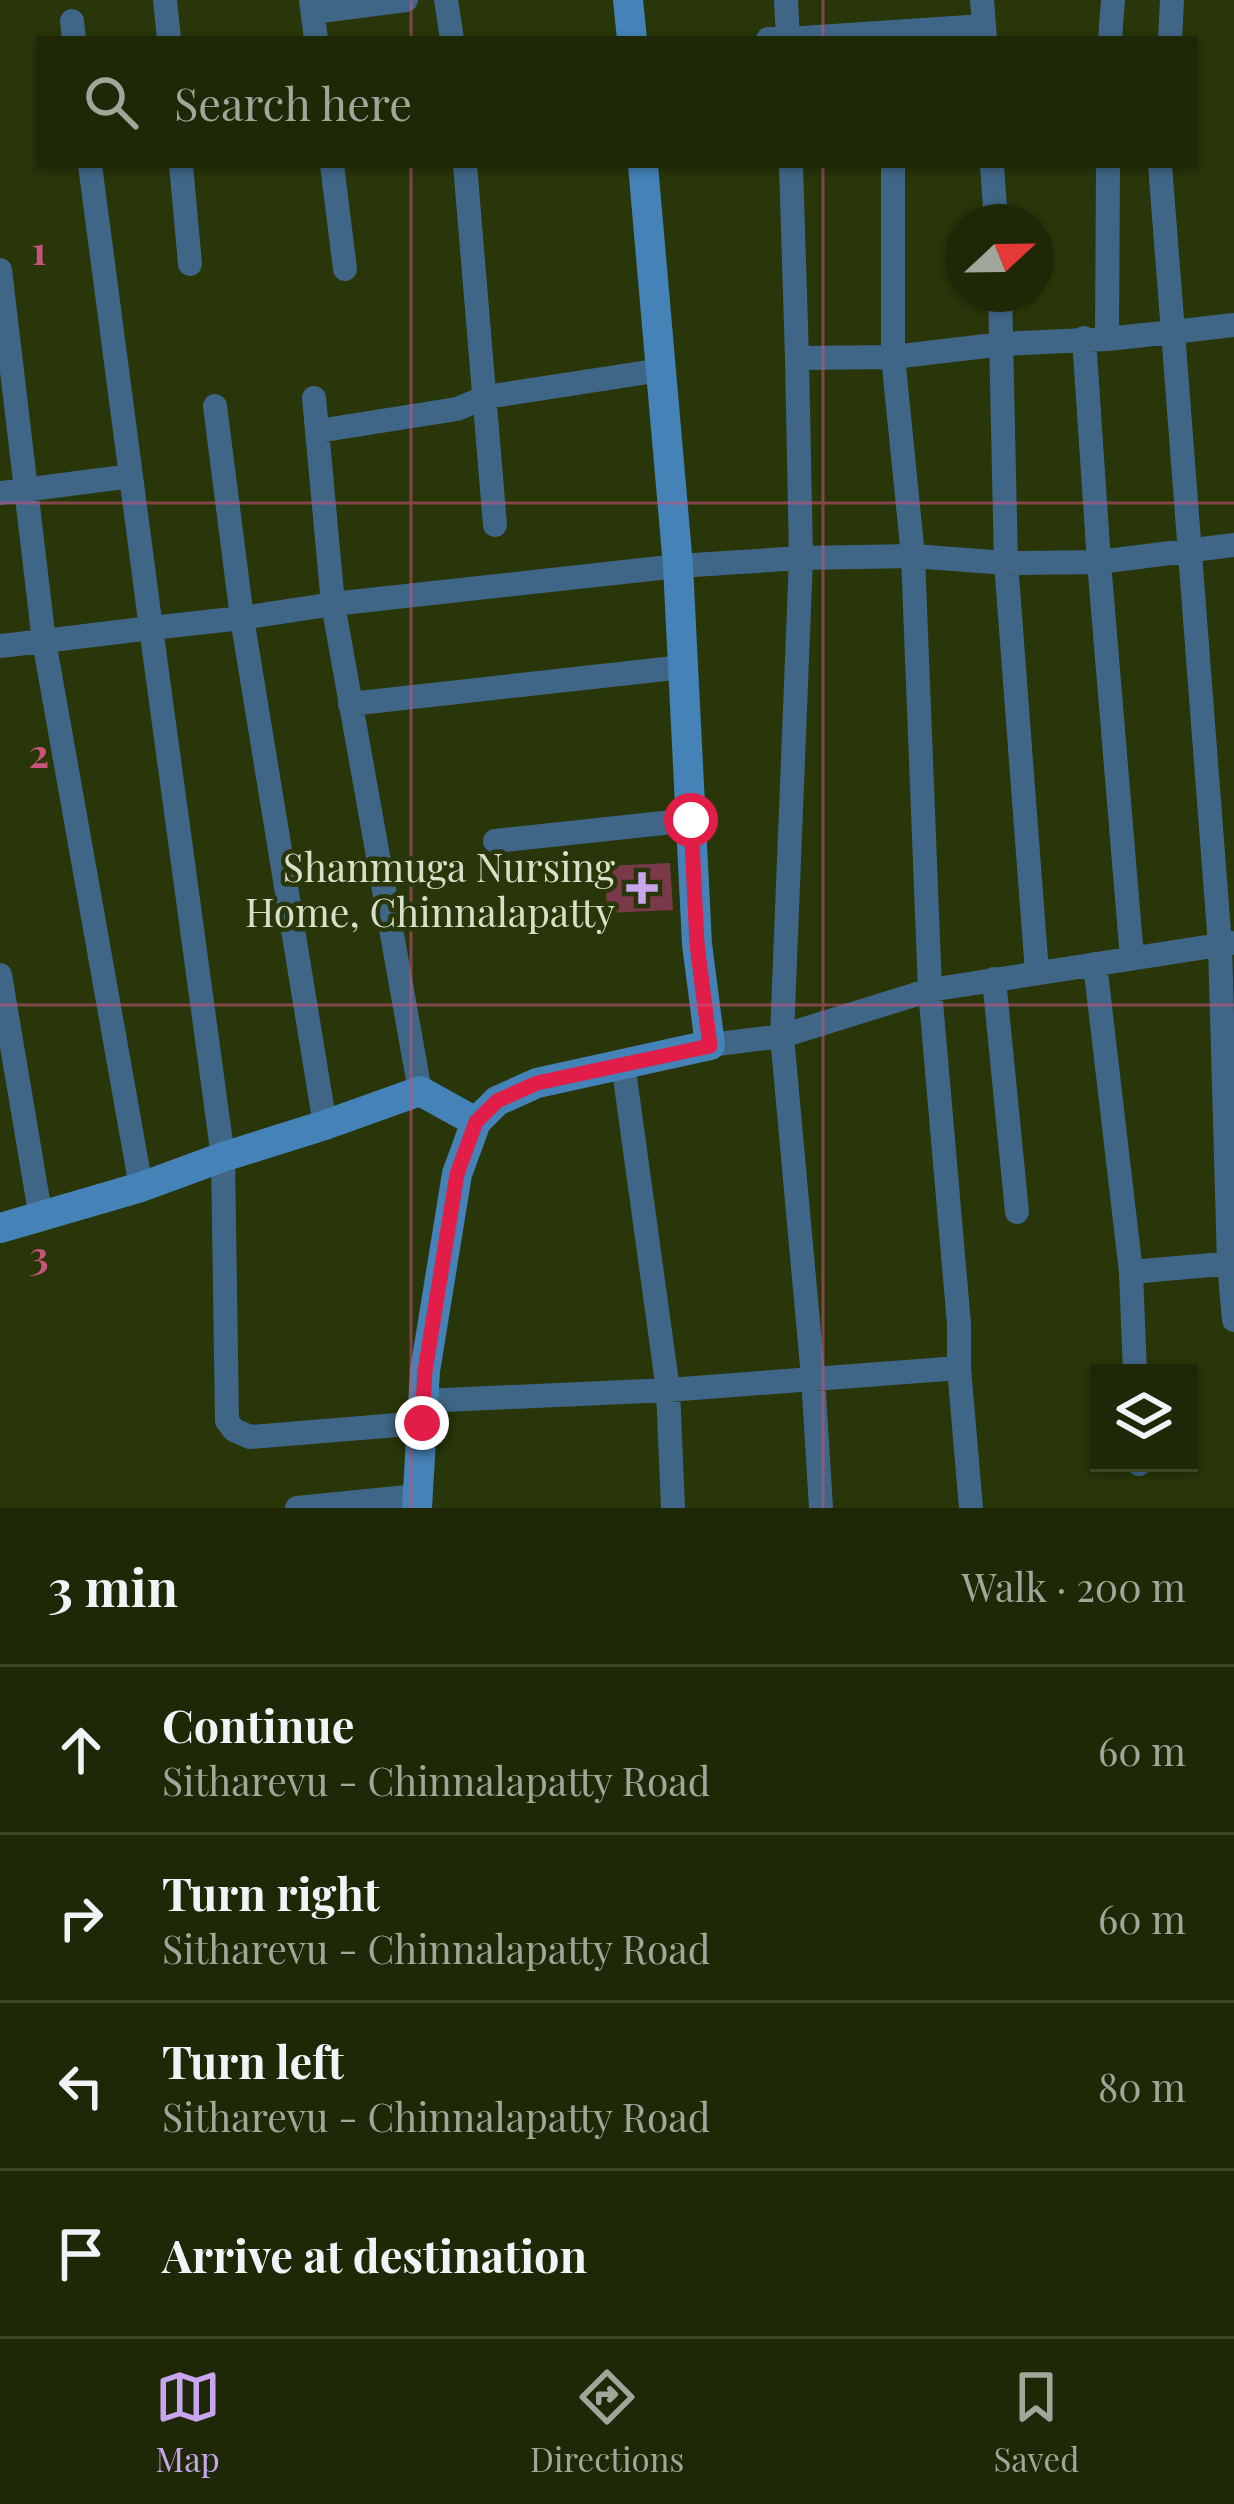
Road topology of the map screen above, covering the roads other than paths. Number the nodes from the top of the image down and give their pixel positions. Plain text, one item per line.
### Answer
1 (165, 0) edge
2 (406, 0) edge
3 (446, 0) edge
4 (628, 0) edge
5 (786, 0) edge
6 (1113, 0) edge
7 (1172, 0) edge
8 (312, 6) edge
9 (984, 22) edge
10 (892, 35) edge
11 (169, 36) edge
12 (316, 36) edge
13 (452, 36) edge
14 (632, 36) edge
15 (788, 36) edge
16 (1110, 36) edge
17 (1170, 36) edge
18 (90, 168) edge
19 (181, 168) edge
20 (332, 168) edge
21 (465, 168) edge
22 (643, 168) edge
23 (791, 168) edge
24 (892, 168) edge
25 (992, 168) edge
26 (1108, 168) edge
27 (1160, 168) edge
28 (994, 204) edge
29 (190, 264) dead end
30 (345, 269) dead end
31 (0, 270) edge
32 (1001, 312) edge
33 (1234, 326) edge
34 (1173, 332) junction
35 (1095, 339) junction
36 (1003, 344) junction
37 (893, 357) junction
38 (797, 358) junction
39 (661, 370) junction
40 (486, 397) junction
41 (314, 398) dead end
42 (215, 406) dead end
43 (318, 431) junction
44 (131, 476) junction
45 (26, 490) junction
46 (0, 493) edge
47 (495, 525) dead end
48 (1234, 545) edge
49 (1188, 550) junction
50 (913, 556) junction
51 (801, 558) junction
52 (1099, 562) junction
53 (1006, 563) junction
54 (678, 566) junction
55 (333, 604) junction
56 (242, 617) junction
57 (151, 628) junction
58 (44, 641) junction
59 (0, 646) edge
60 (683, 667) junction
61 (350, 704) junction
62 (691, 820) junction
63 (495, 841) dead end
64 (1227, 944) edge
65 (1132, 958) junction
66 (1095, 964) junction
67 (1036, 972) junction
68 (0, 975) edge
69 (994, 980) junction
70 (930, 990) junction
71 (782, 1036) junction
72 (710, 1046) junction
73 (623, 1063) junction
74 (420, 1091) junction
75 (476, 1122) junction
76 (325, 1125) junction
77 (223, 1157) junction
78 (141, 1187) junction
79 (1017, 1213) dead end
80 (40, 1218) junction
81 (0, 1228) edge
82 (1232, 1263) edge
83 (1131, 1272) junction
84 (1234, 1320) edge
85 (1135, 1364) edge
86 (959, 1367) junction
87 (813, 1377) junction
88 (668, 1390) junction
89 (423, 1412) junction
90 (417, 1502) edge
91 (297, 1508) edge
92 (673, 1508) edge
93 (821, 1508) edge
94 (971, 1508) edge

1 - 11 street
2 - 8 street
3 - 13 street
4 - 14 main road
5 - 15 street
6 - 16 street
7 - 17 street
8 - 12 street
9 - 10 street
18 - 44 street
19 - 29 street
20 - 30 street
21 - 40 street
22 - 39 main road
23 - 38 street
24 - 37 street
25 - 28 street
26 - 35 street
27 - 34 street
31 - 45 street
32 - 36 street
33 - 34 street
34 - 35 street
34 - 49 street
35 - 36 street
35 - 52 street
36 - 37 street
36 - 53 street
37 - 38 street
37 - 50 street
38 - 51 street
39 - 40 street
39 - 54 main road
40 - 43 street
40 - 47 street
41 - 43 street
42 - 56 street
43 - 55 street
44 - 45 street
44 - 57 street
45 - 46 street
45 - 58 street
48 - 49 street
49 - 52 street
49 - 64 street
50 - 51 street
50 - 53 street
50 - 70 street
51 - 54 street
51 - 71 street
52 - 53 street
52 - 65 street
53 - 67 street
54 - 55 street
54 - 60 main road
55 - 56 street
55 - 61 street
56 - 57 street
56 - 76 street
57 - 58 street
57 - 77 street
58 - 59 street
58 - 78 street
60 - 61 street
60 - 62 main road
61 - 74 street
62 - 63 street
62 - 72 main road
64 - 65 street
64 - 82 street
65 - 66 street
66 - 67 street
66 - 83 street
67 - 69 street
68 - 80 street
69 - 70 street
69 - 79 street
70 - 71 street
70 - 86 street
71 - 72 street
71 - 87 street
72 - 73 main road
73 - 75 main road
73 - 88 street
74 - 75 main road
74 - 76 main road
75 - 89 main road
76 - 77 main road
77 - 78 main road
77 - 89 street
78 - 80 main road
80 - 81 main road
82 - 83 street
82 - 84 street
83 - 85 street
86 - 87 street
86 - 94 street
87 - 88 street
87 - 93 street
88 - 89 street
88 - 92 street
89 - 90 main road
90 - 91 street

